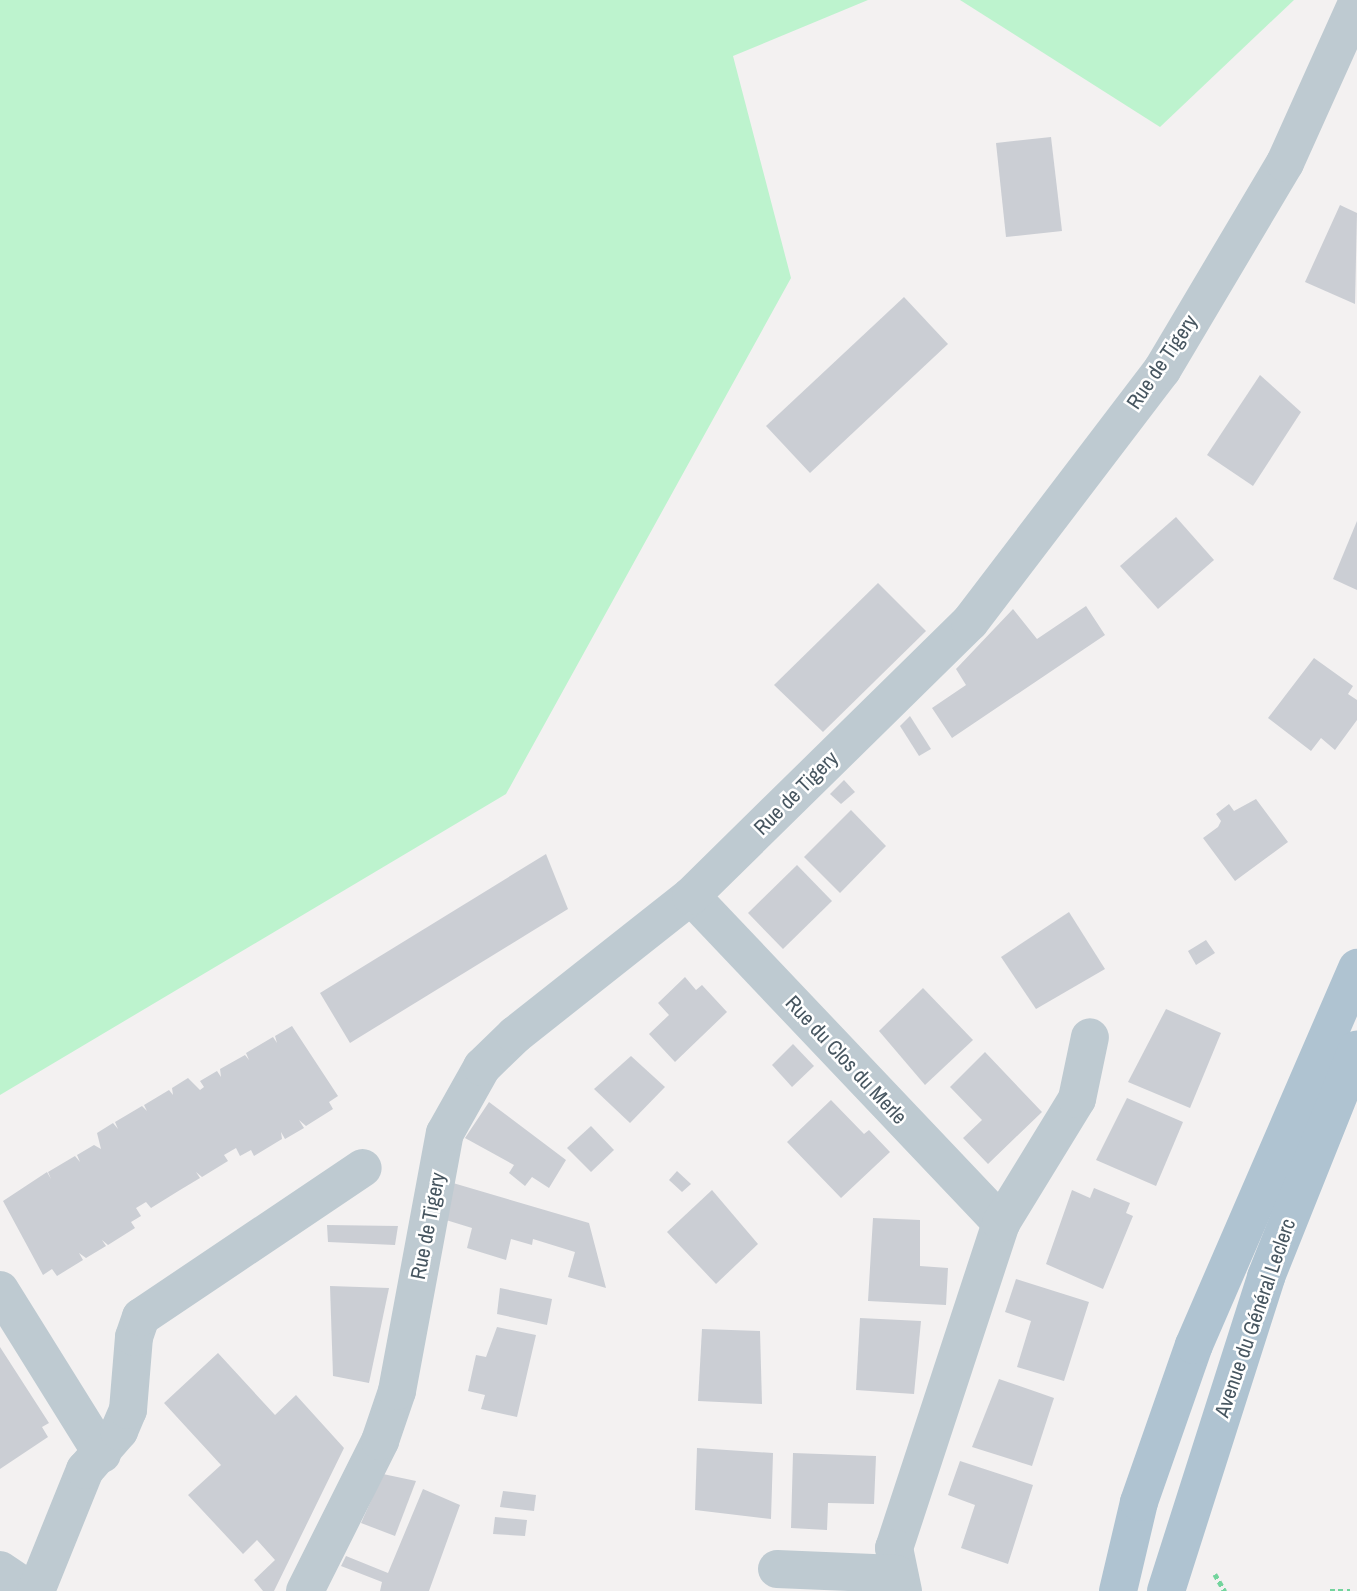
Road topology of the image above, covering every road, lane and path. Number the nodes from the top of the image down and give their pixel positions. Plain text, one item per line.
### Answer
1 (1357, 3) edge
2 (691, 896) junction
3 (1357, 968) edge
4 (1090, 1037) dead end
5 (1357, 1049) edge
6 (1274, 1164) junction
7 (363, 1168) dead end
8 (1001, 1223) junction
9 (0, 1290) edge
10 (102, 1454) junction
11 (777, 1569) dead end
12 (0, 1570) edge
13 (900, 1582) edge
14 (33, 1591) edge
15 (305, 1591) edge
16 (1118, 1591) edge
17 (1141, 1591) edge
18 (1166, 1591) edge
19 (1330, 1591) edge
20 (1350, 1591) edge

1 - 2 street, Rue de Tigery
2 - 8 street, Rue du Clos du Merle
2 - 15 street, Rue de Tigery
3 - 6 main road, Avenue du Général Leclerc
4 - 8 street
5 - 18 main road, Avenue du Général Leclerc
6 - 16 main road, Avenue du Général Leclerc
6 - 17 main road, Avenue du Général Leclerc
7 - 10 street
8 - 13 street
9 - 10 street
10 - 14 street
11 - 13 street
12 - 14 street
19 - 20 path

